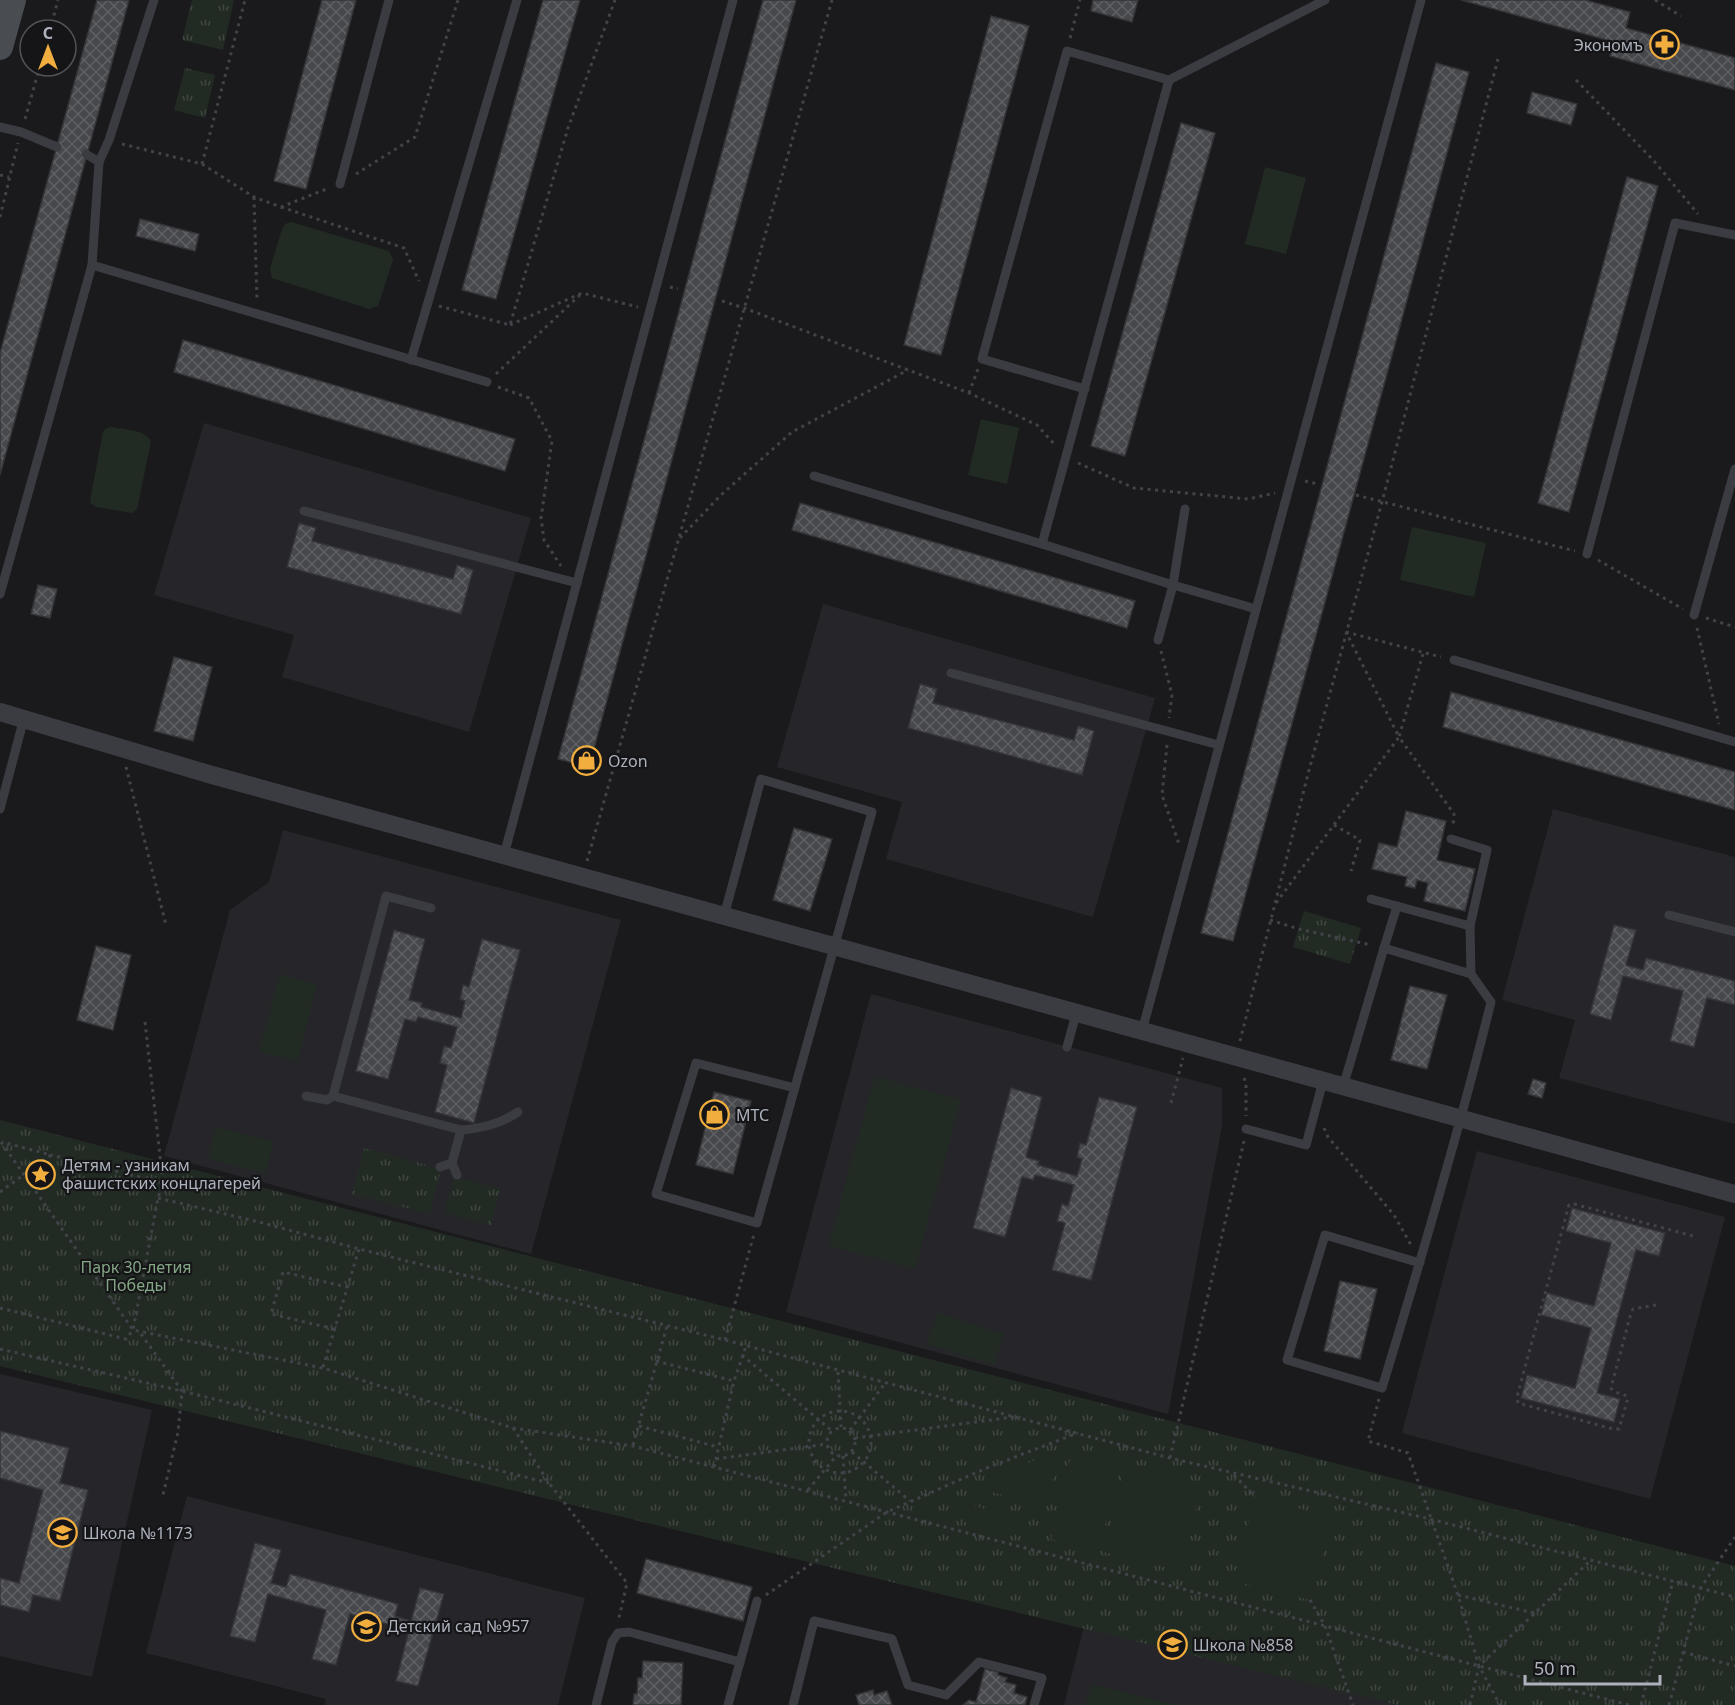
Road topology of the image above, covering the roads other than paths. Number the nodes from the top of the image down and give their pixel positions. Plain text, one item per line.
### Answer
1 (13, 0) edge
2 (154, 0) edge
3 (388, 0) edge
4 (517, 0) edge
5 (733, 0) edge
6 (1325, 0) edge
7 (1421, 0) edge
8 (0, 47) edge
9 (1169, 80) junction
10 (0, 127) edge
11 (57, 147) dead end
12 (86, 154) dead end
13 (99, 162) junction
14 (340, 184) road end
15 (1735, 235) edge
16 (92, 265) junction
17 (411, 360) junction
18 (487, 382) road end
19 (1085, 389) junction
20 (1735, 468) edge
21 (814, 476) dead end
22 (1185, 509) dead end
23 (304, 511) dead end
24 (1042, 544) junction
25 (1587, 554) road end
26 (577, 584) junction
27 (1173, 585) junction
28 (0, 594) edge
29 (1256, 609) junction
30 (1694, 615) road end
31 (1158, 640) road end
32 (1454, 660) road end
33 (951, 673) dead end
34 (0, 712) edge
35 (24, 718) junction
36 (1735, 742) edge
37 (1219, 745) junction
38 (0, 809) edge
39 (1451, 839) road end
40 (504, 855) junction
41 (1371, 899) dead end
42 (1396, 906) junction
43 (430, 908) dead end
44 (1669, 915) dead end
45 (724, 916) junction
46 (1470, 926) junction
47 (1735, 933) edge
48 (834, 947) junction
49 (1384, 948) junction
50 (1471, 974) junction
51 (1076, 1014) junction
52 (1142, 1031) junction
53 (1067, 1047) dead end
54 (1323, 1081) junction
55 (1343, 1087) junction
56 (795, 1088) junction
57 (306, 1096) dead end
58 (333, 1096) junction
59 (518, 1112) dead end
60 (1462, 1119) junction
61 (1246, 1129) road end
62 (461, 1130) junction
63 (452, 1163) junction
64 (440, 1167) dead end
65 (457, 1175) dead end
66 (1735, 1194) edge
67 (1420, 1263) junction
68 (757, 1601) road end
69 (740, 1662) junction
70 (596, 1705) edge
71 (728, 1705) edge
72 (793, 1705) edge
73 (1034, 1705) edge

1 - 8 main road
2 - 13 lane
3 - 14 lane
4 - 17 lane
5 - 26 lane
6 - 9 lane
7 - 29 lane
9 - 19 lane
9 - 19 lane
10 - 11 lane
12 - 13 lane
13 - 16 lane
15 - 25 lane
16 - 17 lane
16 - 28 lane
17 - 18 lane
19 - 24 lane
20 - 30 lane
21 - 24 lane
22 - 27 lane
23 - 26 lane
24 - 27 lane
26 - 40 lane
27 - 29 lane
27 - 31 lane
29 - 37 lane
32 - 36 lane
33 - 37 lane
34 - 35 street
35 - 38 lane
35 - 40 street
37 - 52 lane
39 - 46 lane
40 - 45 street
41 - 42 lane
42 - 46 lane
42 - 49 lane
43 - 58 lane
44 - 47 lane
45 - 48 street
45 - 48 lane
46 - 50 lane
48 - 51 street
48 - 56 lane
49 - 50 lane
49 - 55 lane
50 - 60 lane
51 - 52 street
51 - 53 lane
52 - 54 street
54 - 55 street
54 - 61 lane
55 - 60 street
56 - 56 lane
57 - 58 lane
58 - 62 lane
59 - 62 lane
60 - 66 street
60 - 67 lane
62 - 63 lane
63 - 64 lane
63 - 65 lane
67 - 67 lane
68 - 69 lane
69 - 70 lane
69 - 71 lane
72 - 73 lane

